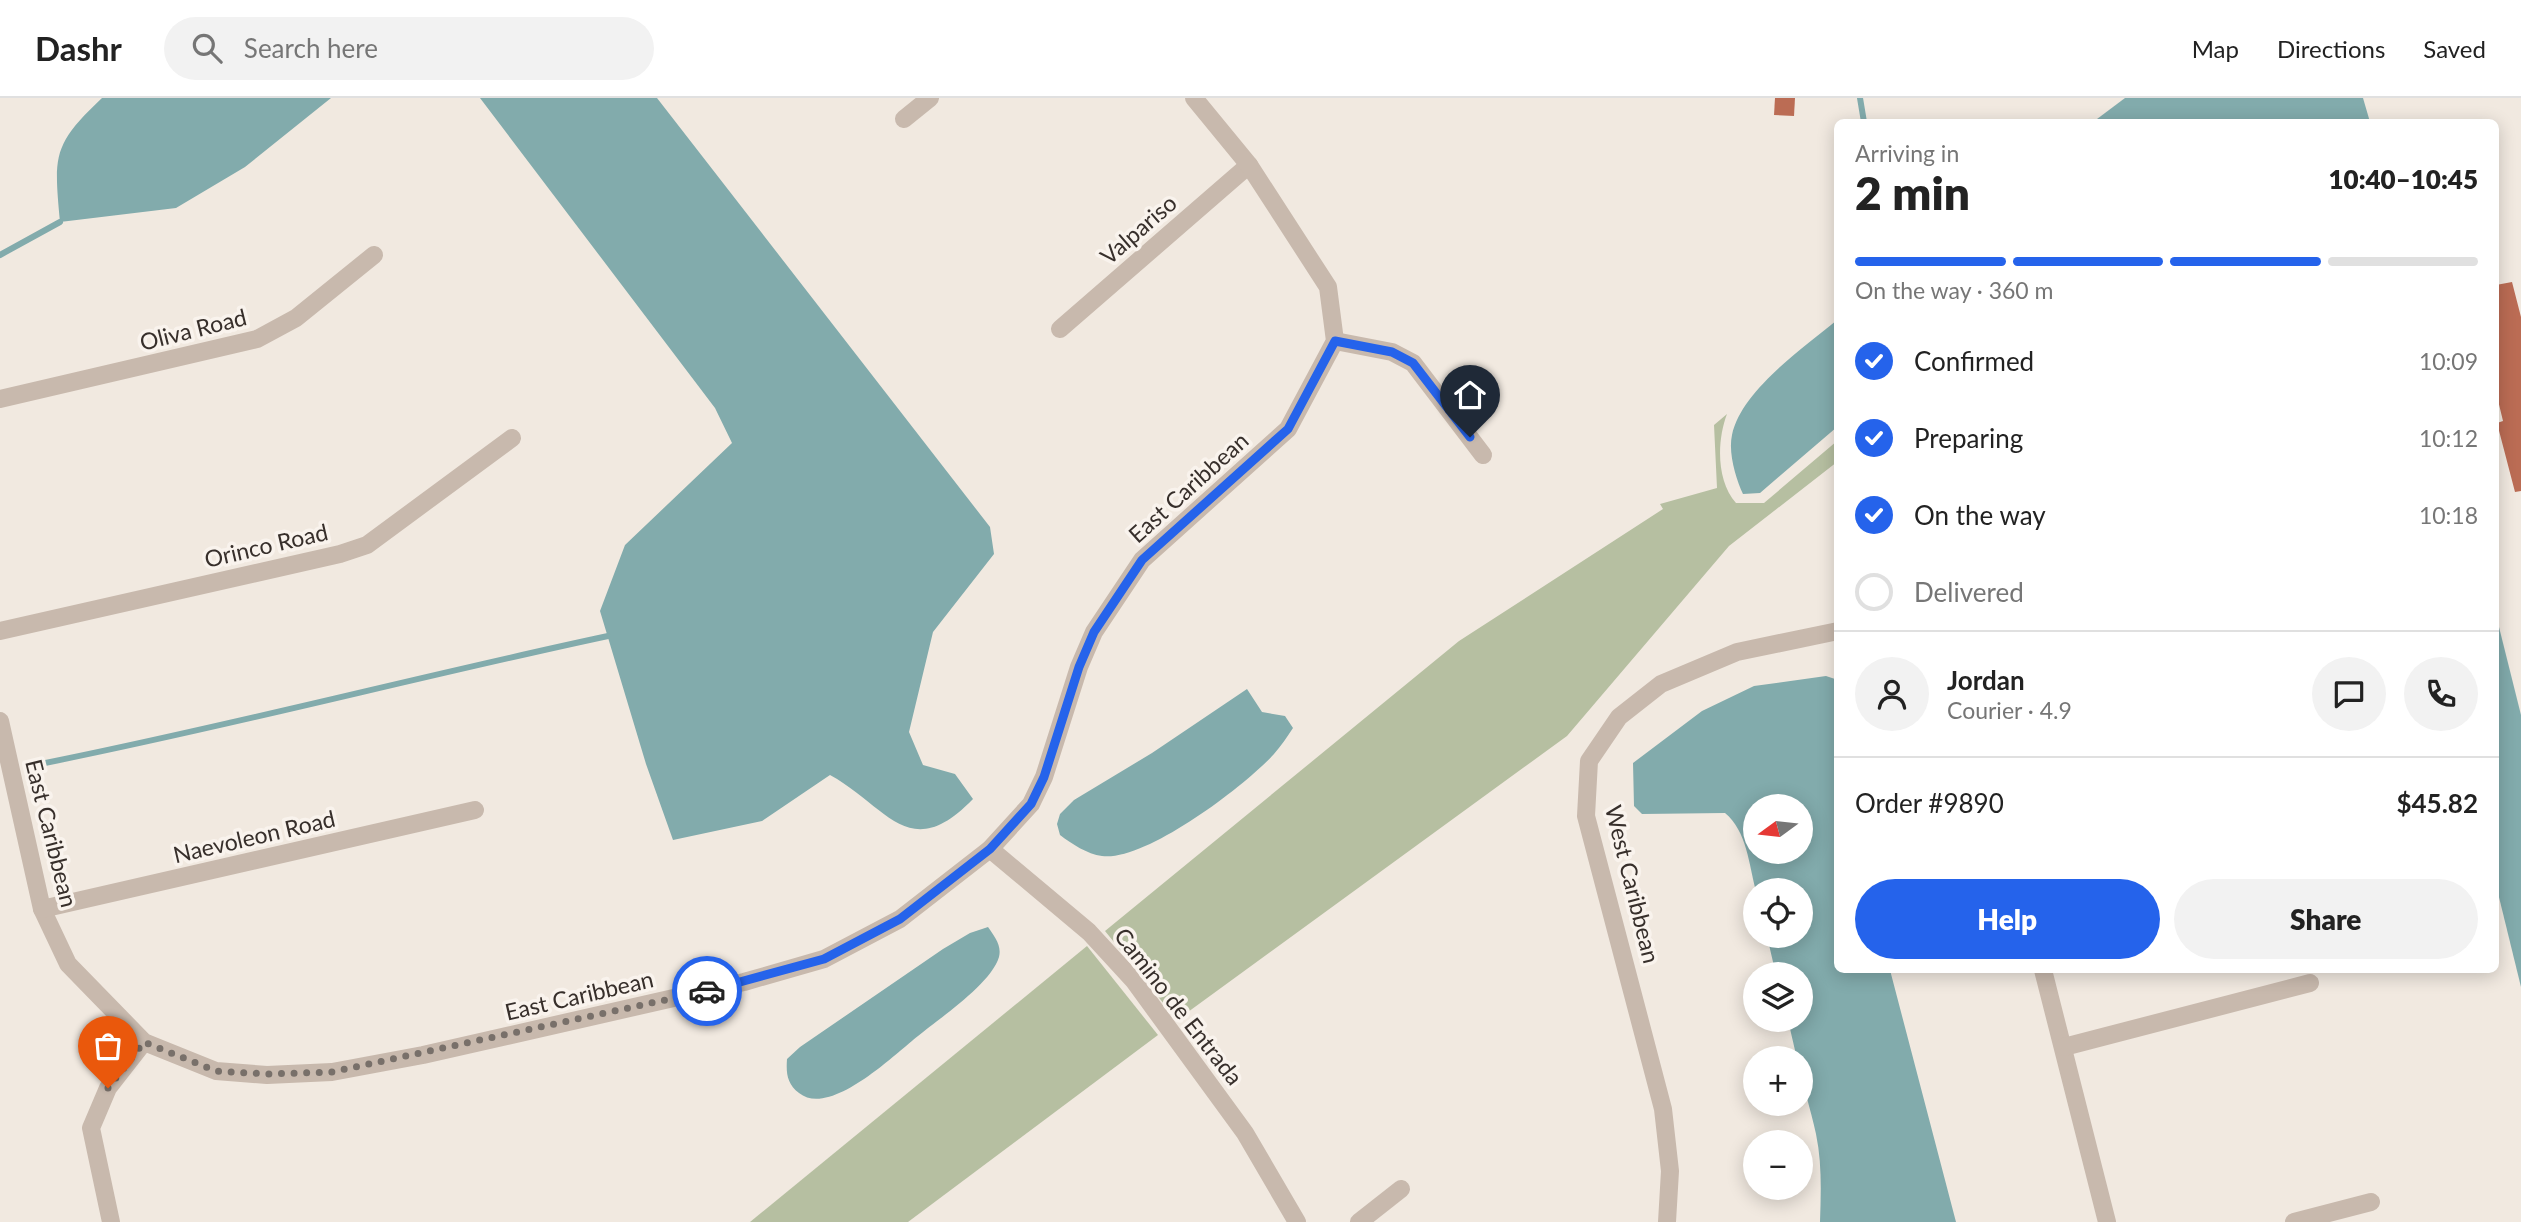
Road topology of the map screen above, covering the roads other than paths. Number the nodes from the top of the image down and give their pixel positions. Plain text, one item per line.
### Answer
1 (930, 98) edge
2 (1195, 98) edge
3 (904, 119) dead end
4 (1249, 165) junction
5 (374, 255) dead end
6 (1060, 329) dead end
7 (1335, 341) junction
8 (0, 400) edge
9 (512, 438) dead end
10 (1483, 455) dead end
11 (0, 631) edge
12 (1834, 632) edge
13 (0, 721) edge
14 (475, 810) dead end
15 (990, 849) junction
16 (42, 909) junction
17 (2044, 973) edge
18 (2310, 982) dead end
19 (144, 1042) junction
20 (2064, 1048) junction
21 (1401, 1189) dead end
22 (2371, 1202) dead end
23 (111, 1222) edge
24 (1297, 1222) edge
25 (1359, 1222) edge
26 (1667, 1222) edge
27 (2106, 1222) edge
28 (2294, 1222) edge

1 - 3 street
2 - 4 street
4 - 6 street, Valpariso
4 - 7 street
5 - 8 street, Oliva Road
7 - 10 street
7 - 15 street, East Caribbean
9 - 11 street, Orinco Road
12 - 26 street, West Caribbean
13 - 16 street, East Caribbean
14 - 16 street, Naevoleon Road
15 - 19 street, East Caribbean
15 - 24 street, Camino de Entrada
16 - 19 street, East Caribbean
17 - 20 street
18 - 20 street
19 - 23 street
20 - 27 street
21 - 25 street
22 - 28 street

